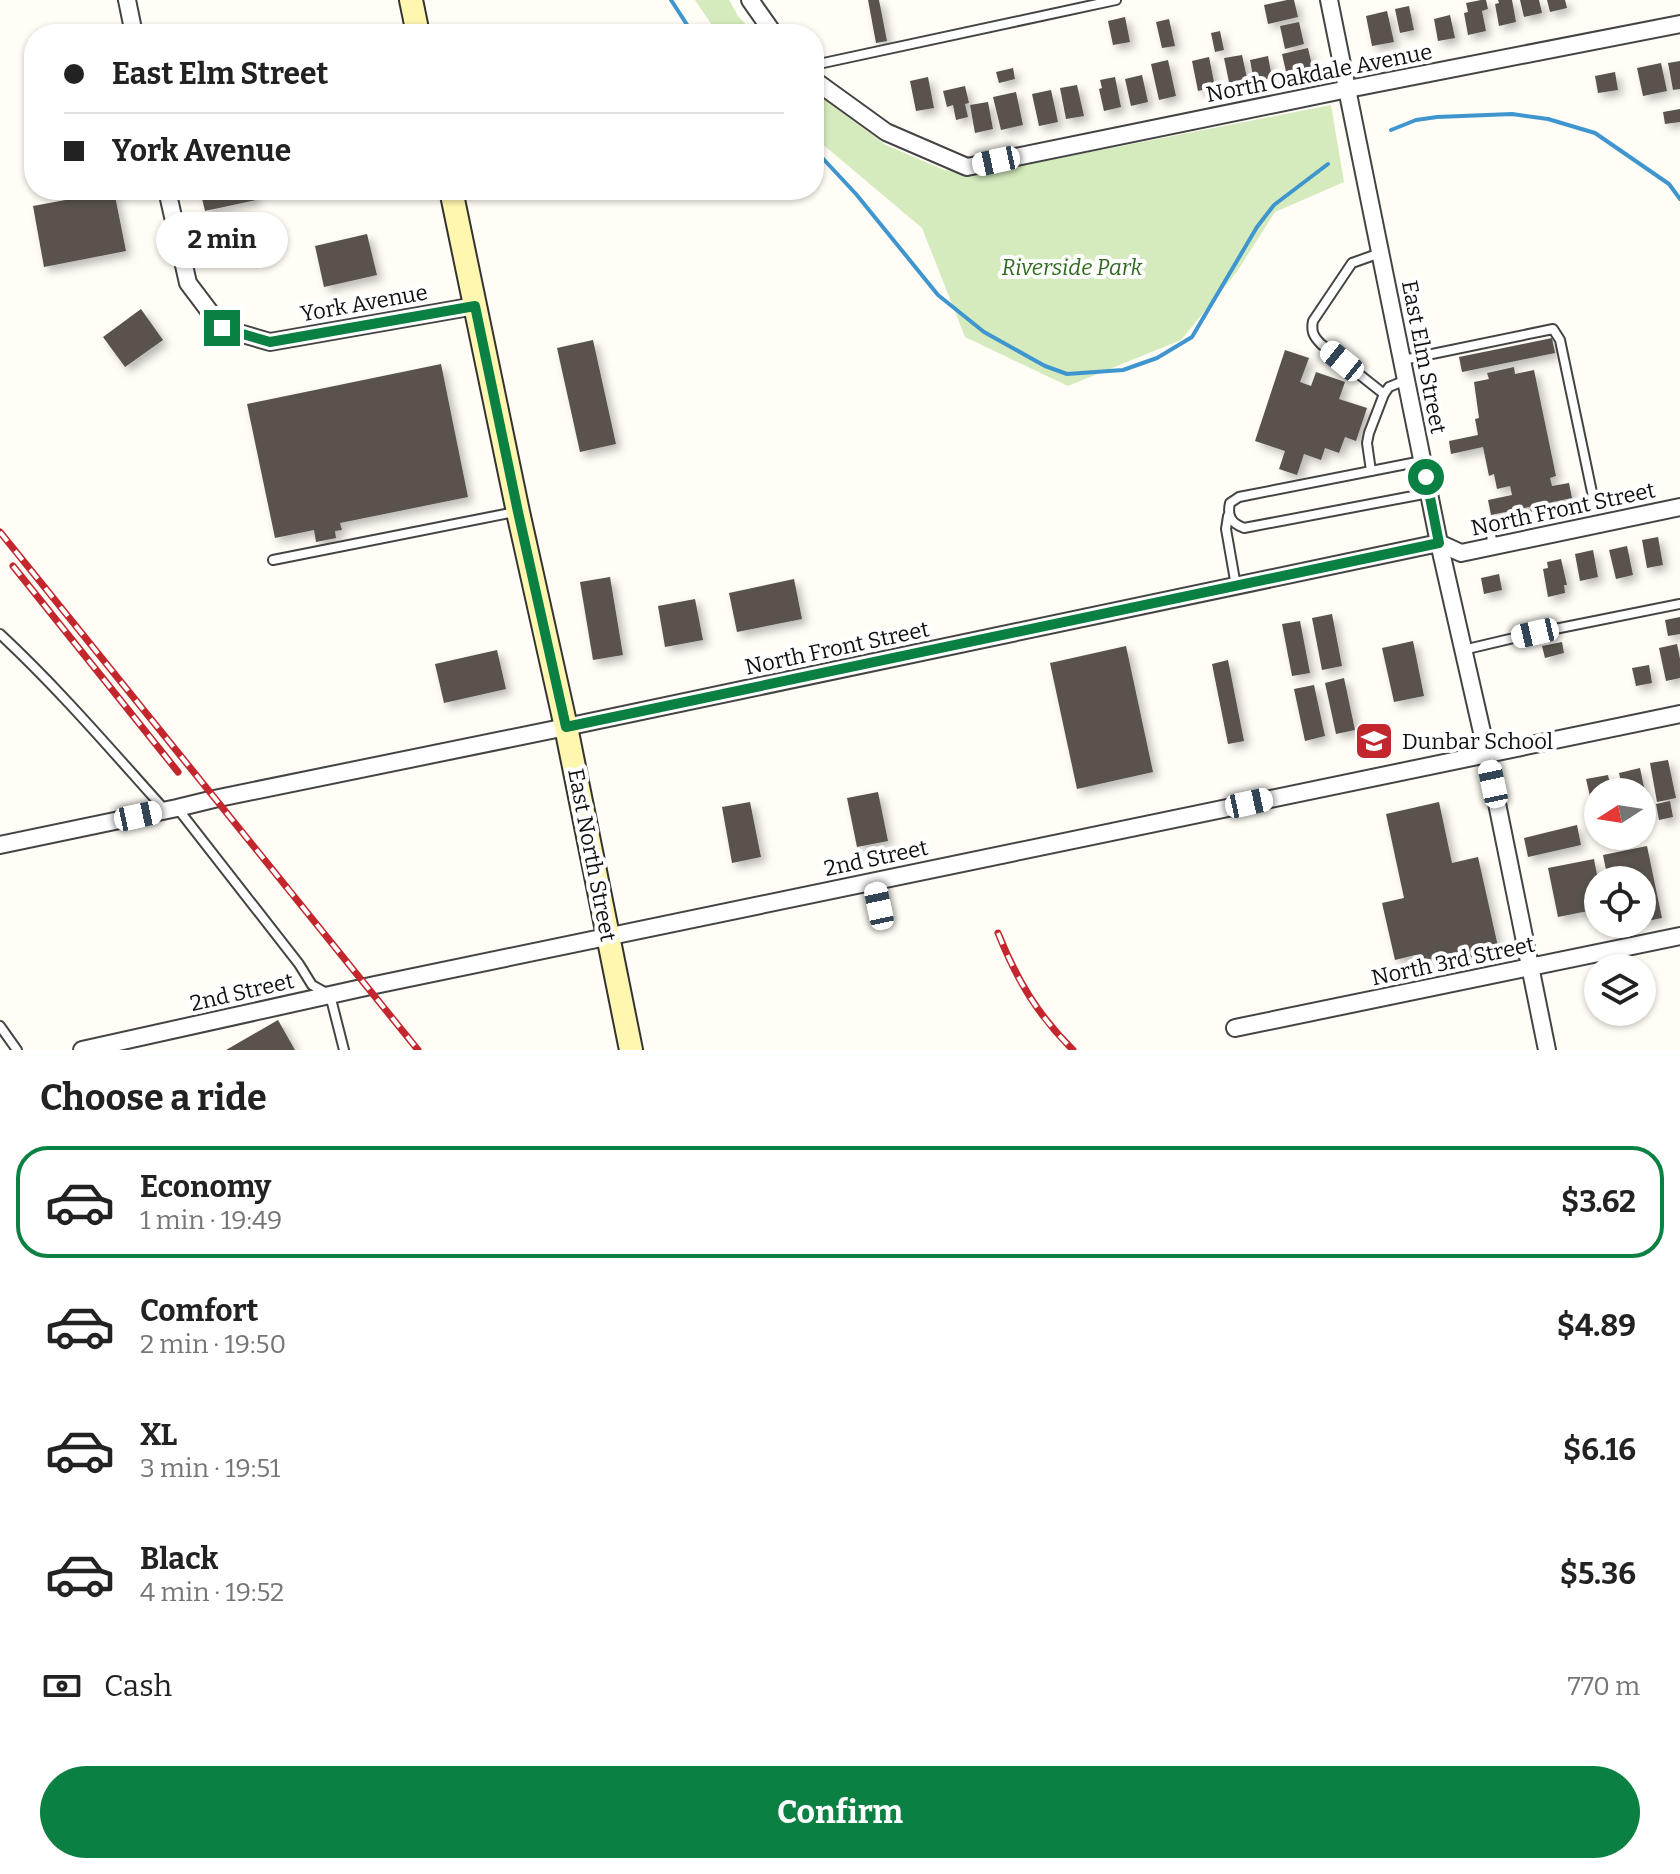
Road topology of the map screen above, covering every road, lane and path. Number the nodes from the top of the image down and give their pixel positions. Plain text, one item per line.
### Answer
1 (127, 0) edge
2 (411, 0) edge
3 (750, 0) edge
4 (1116, 0) edge
5 (1329, 0) edge
6 (132, 24) edge
7 (416, 24) edge
8 (767, 24) edge
9 (1680, 24) edge
10 (824, 63) edge
11 (824, 87) edge
12 (1348, 89) junction
13 (169, 200) edge
14 (453, 200) edge
15 (1381, 252) junction
16 (475, 306) junction
17 (1403, 360) junction
18 (1407, 380) junction
19 (1384, 394) junction
20 (1423, 461) junction
21 (1371, 471) junction
22 (1429, 493) junction
23 (1680, 507) edge
24 (1559, 511) junction
25 (518, 512) junction
26 (1228, 512) junction
27 (1564, 531) junction
28 (1439, 543) junction
29 (1493, 546) junction
30 (273, 560) dead end
31 (1236, 586) junction
32 (1680, 604) edge
33 (0, 634) edge
34 (1463, 650) junction
35 (1680, 714) edge
36 (566, 727) junction
37 (1487, 754) junction
38 (172, 809) junction
39 (0, 845) edge
40 (874, 881) junction
41 (879, 906) dead end
42 (1680, 936) edge
43 (608, 937) junction
44 (1531, 967) junction
45 (330, 995) junction
46 (0, 1026) edge
47 (1235, 1028) dead end
48 (17, 1050) edge
49 (82, 1050) edge
50 (344, 1050) edge
51 (631, 1050) edge
52 (1547, 1050) edge

1 - 6 street
2 - 7 street
3 - 8 street
4 - 10 lane
5 - 12 street, East Elm Street
9 - 12 street, North Oakdale Avenue
11 - 12 street, North Oakdale Avenue
12 - 15 street, East Elm Street
13 - 16 street, York Avenue
14 - 16 street, East North Street
15 - 17 street, East Elm Street
15 - 19 lane
16 - 25 street, East North Street
17 - 18 street, East Elm Street
17 - 24 lane
18 - 19 lane
18 - 20 street, East Elm Street
19 - 21 lane
20 - 21 lane
20 - 22 street, East Elm Street
21 - 26 lane
22 - 26 lane
22 - 28 street, East Elm Street
23 - 27 street, North Front Street
24 - 27 lane
24 - 29 lane
25 - 30 lane
25 - 36 street, East North Street
26 - 31 lane
27 - 29 street, North Front Street
28 - 29 street, North Front Street
28 - 31 street, North Front Street
28 - 34 street, East Elm Street
31 - 36 street, North Front Street
32 - 34 lane
33 - 38 lane
34 - 37 street, East Elm Street
35 - 37 street, 2nd Street
36 - 38 street, North Front Street
36 - 43 street, East North Street
37 - 40 street, 2nd Street
37 - 44 street, East Elm Street
38 - 39 street, North Front Street
38 - 45 lane
40 - 41 lane
40 - 43 street, 2nd Street
42 - 44 street, North 3rd Street
43 - 45 street, 2nd Street
43 - 51 street, East North Street
44 - 47 street, North 3rd Street
44 - 52 street, East Elm Street
45 - 49 street, 2nd Street
45 - 50 lane
46 - 48 lane

